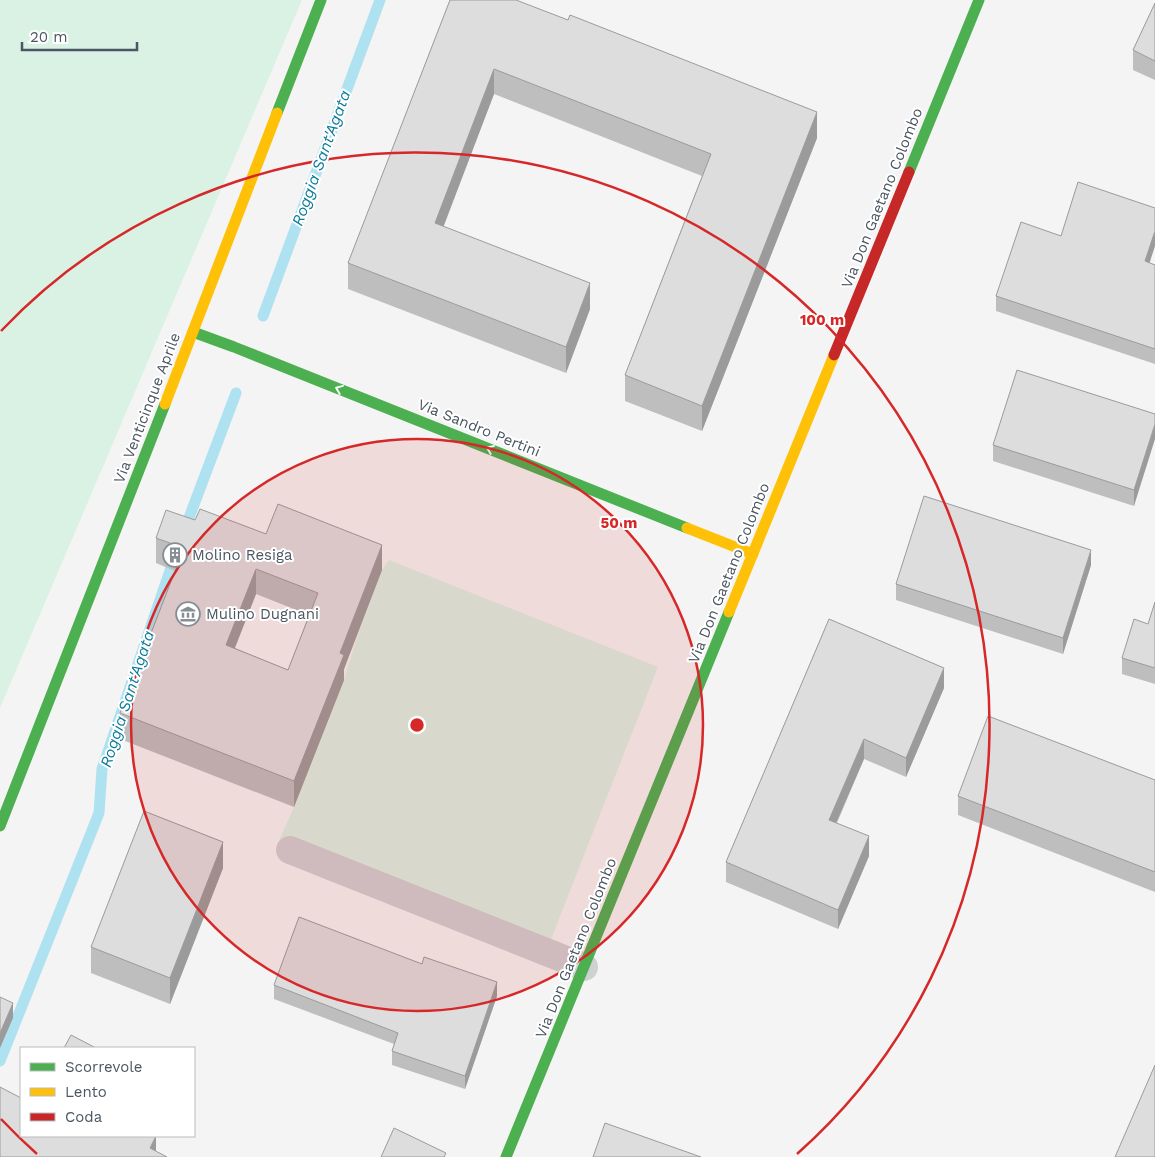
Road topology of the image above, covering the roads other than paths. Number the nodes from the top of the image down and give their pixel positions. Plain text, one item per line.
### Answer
1 (321, 0) edge
2 (979, 0) edge
3 (193, 332) junction
4 (753, 554) junction
5 (0, 826) edge
6 (290, 850) dead end
7 (584, 967) junction
8 (506, 1157) edge

1 - 3 street, Via Venticinque Aprile
2 - 4 street, Via Don Gaetano Colombo
4 -> 3 street, Via Sandro Pertini
3 - 5 street, Via Venticinque Aprile
4 - 7 street, Via Don Gaetano Colombo
6 - 7 street
7 - 8 street, Via Don Gaetano Colombo

